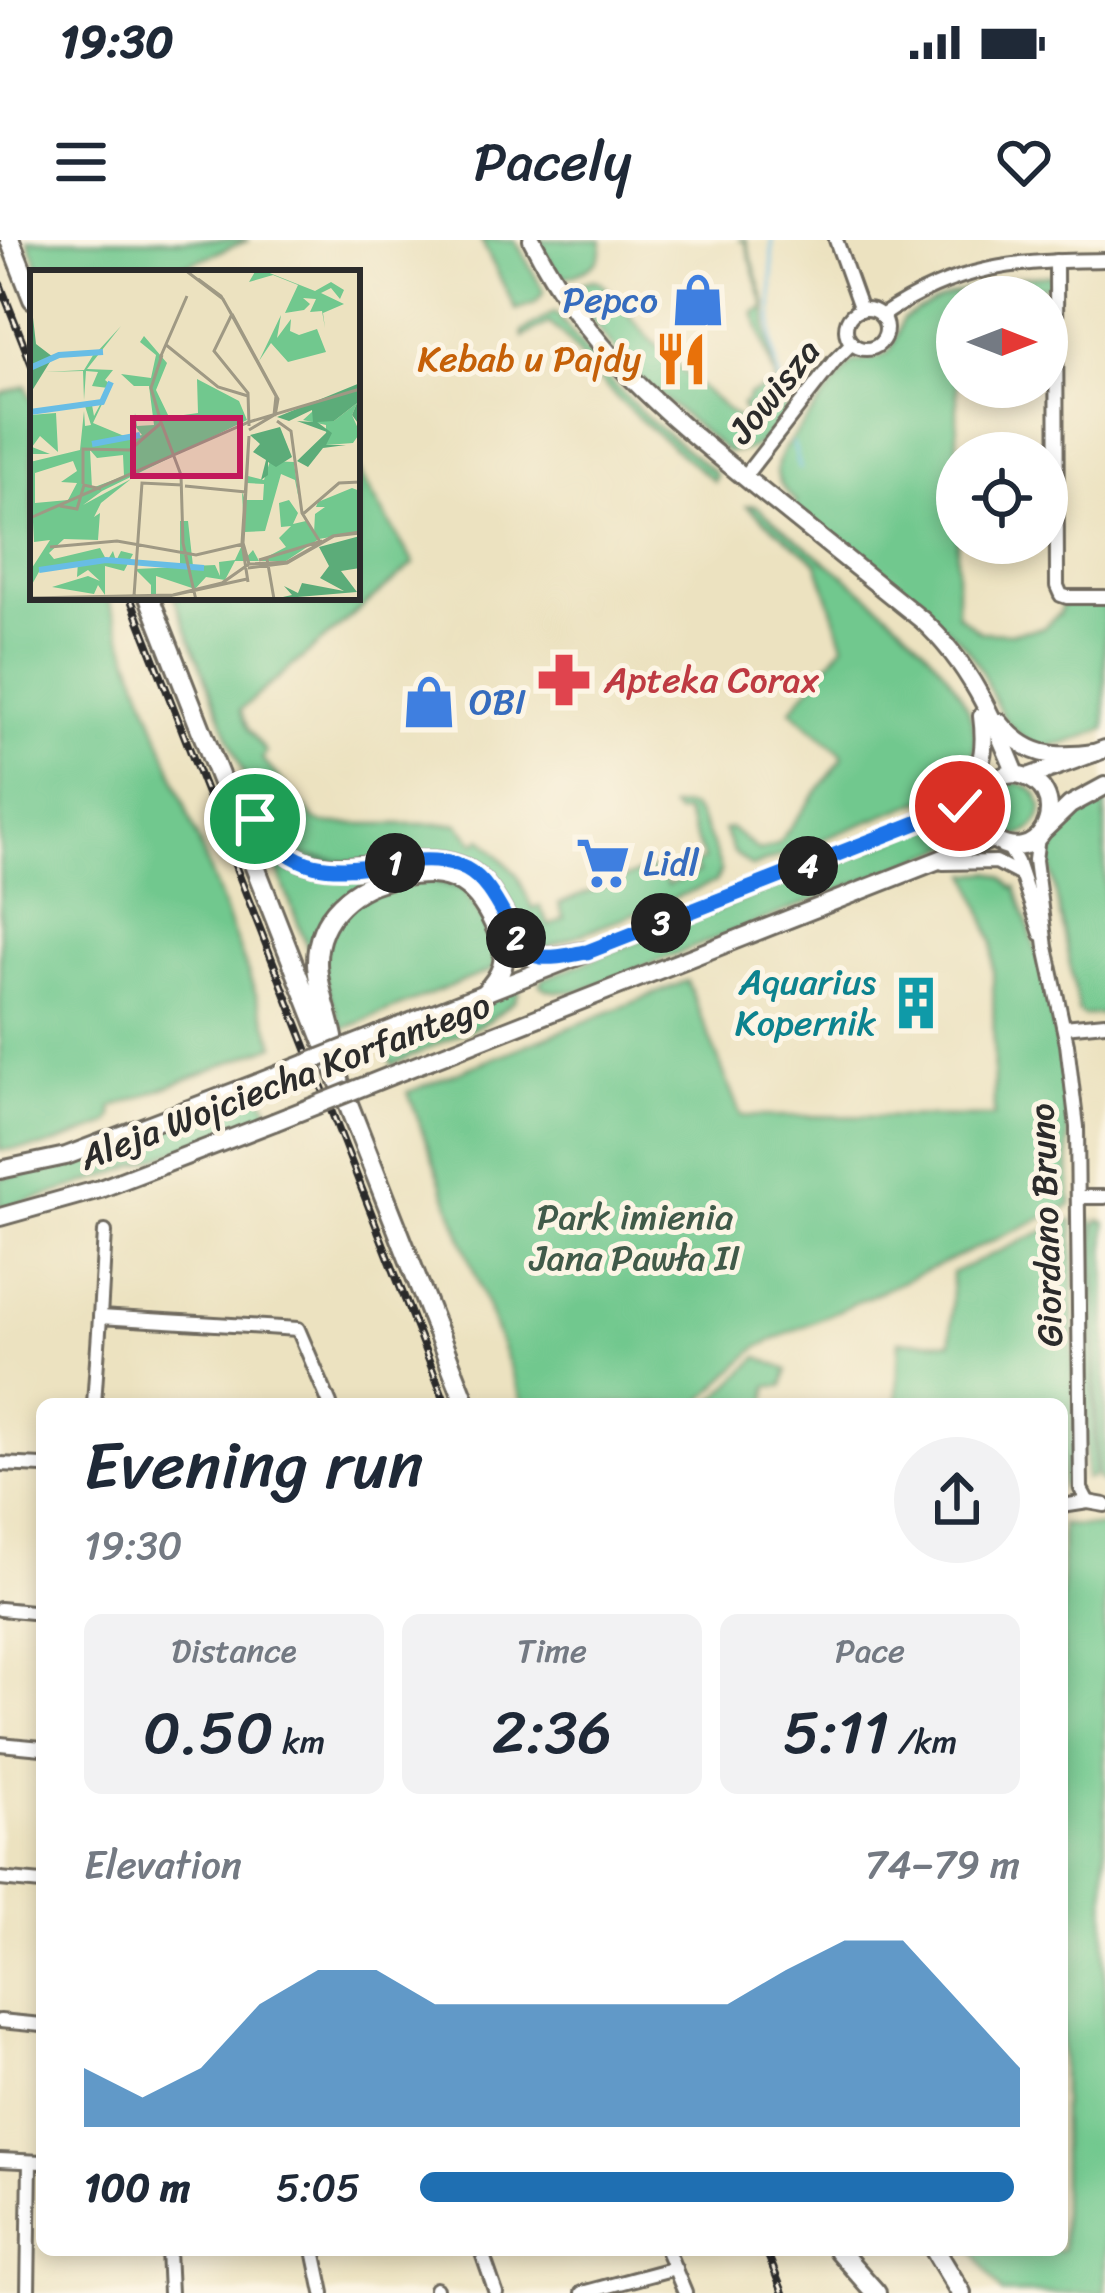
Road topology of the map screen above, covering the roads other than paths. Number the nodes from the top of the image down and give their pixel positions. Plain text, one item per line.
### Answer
1 (10, 240) edge
2 (22, 240) edge
3 (532, 240) edge
4 (836, 240) edge
5 (1105, 260) edge
6 (1056, 261) junction
7 (33, 270) edge
8 (30, 291) edge
9 (861, 310) junction
10 (881, 316) junction
11 (852, 344) junction
12 (744, 477) junction
13 (1105, 597) edge
14 (150, 600) edge
15 (161, 600) edge
16 (980, 698) junction
17 (1100, 751) edge
18 (1014, 776) junction
19 (1105, 786) edge
20 (236, 788) junction
21 (982, 792) junction
22 (946, 812) junction
23 (1041, 833) junction
24 (1000, 843) junction
25 (930, 863) junction
26 (1022, 876) junction
27 (1046, 947) junction
28 (587, 952) junction
29 (485, 993) junction
30 (1105, 1023) edge
31 (1064, 1027) junction
32 (333, 1037) junction
33 (0, 1169) edge
34 (1080, 1197) junction
35 (1105, 1197) edge
36 (0, 1217) edge
37 (105, 1232) dead end
38 (100, 1317) junction
39 (94, 1398) edge
40 (327, 1398) edge
41 (464, 1398) edge
42 (476, 1398) edge
43 (0, 1464) edge
44 (36, 1466) edge
45 (1088, 1502) junction
46 (1068, 1505) edge
47 (1105, 1505) edge
48 (0, 1609) edge
49 (36, 1612) edge
50 (0, 1744) edge
51 (36, 1747) edge
52 (0, 1879) edge
53 (36, 1882) edge
54 (0, 2021) edge
55 (36, 2024) edge
56 (0, 2160) edge
57 (36, 2162) edge
58 (168, 2256) edge
59 (315, 2256) edge
60 (483, 2256) edge
61 (670, 2256) edge
62 (847, 2256) edge
63 (939, 2256) edge
64 (951, 2256) edge
65 (675, 2268) junction
66 (28, 2293) edge
67 (170, 2293) edge
68 (323, 2293) edge
69 (496, 2293) edge
70 (582, 2293) edge
71 (685, 2293) edge
72 (880, 2293) edge
73 (961, 2293) edge
74 (973, 2293) edge

1 - 8 main road
2 - 7 main road
3 - 12 main road
4 - 9 street
5 - 6 street, Jowisza
6 - 10 street, Jowisza
6 - 13 street
9 - 10 street
9 - 11 street, Jowisza
10 - 11 street, Jowisza
11 - 12 street, Jowisza
12 - 16 main road
14 - 41 main road
15 - 20 main road
16 - 17 main road
16 - 18 main road
16 - 22 main road
17 - 18 main road
18 - 21 main road
18 - 23 main road
19 - 23 main road
20 - 28 main road
20 - 32 main road
21 - 22 main road, Aleja Wojciecha Korfantego
21 - 24 main road
22 - 28 main road, Aleja Wojciecha Korfantego
23 - 24 main road
23 - 27 street, Giordano Bruno
24 - 25 main road, Aleja Wojciecha Korfantego
24 - 26 street, Giordano Bruno
25 - 26 street
25 - 36 main road, Aleja Wojciecha Korfantego, bridge
26 - 27 street, Giordano Bruno
27 - 31 street, Giordano Bruno
28 - 29 main road, Aleja Wojciecha Korfantego
29 - 32 main road
29 - 33 main road, Aleja Wojciecha Korfantego, bridge
30 - 31 street
31 - 34 street, Giordano Bruno
32 - 42 main road
34 - 35 street
34 - 45 street, Giordano Bruno
37 - 38 street
38 - 39 street
38 - 40 street
43 - 44 street
45 - 46 street
45 - 47 street
48 - 49 street
50 - 51 street
52 - 53 street
54 - 55 street
56 - 57 street
57 - 66 street
58 - 67 street
59 - 68 street
60 - 69 street
61 - 65 street
62 - 72 main road
63 - 73 main road
64 - 74 main road
65 - 70 street
65 - 71 street

